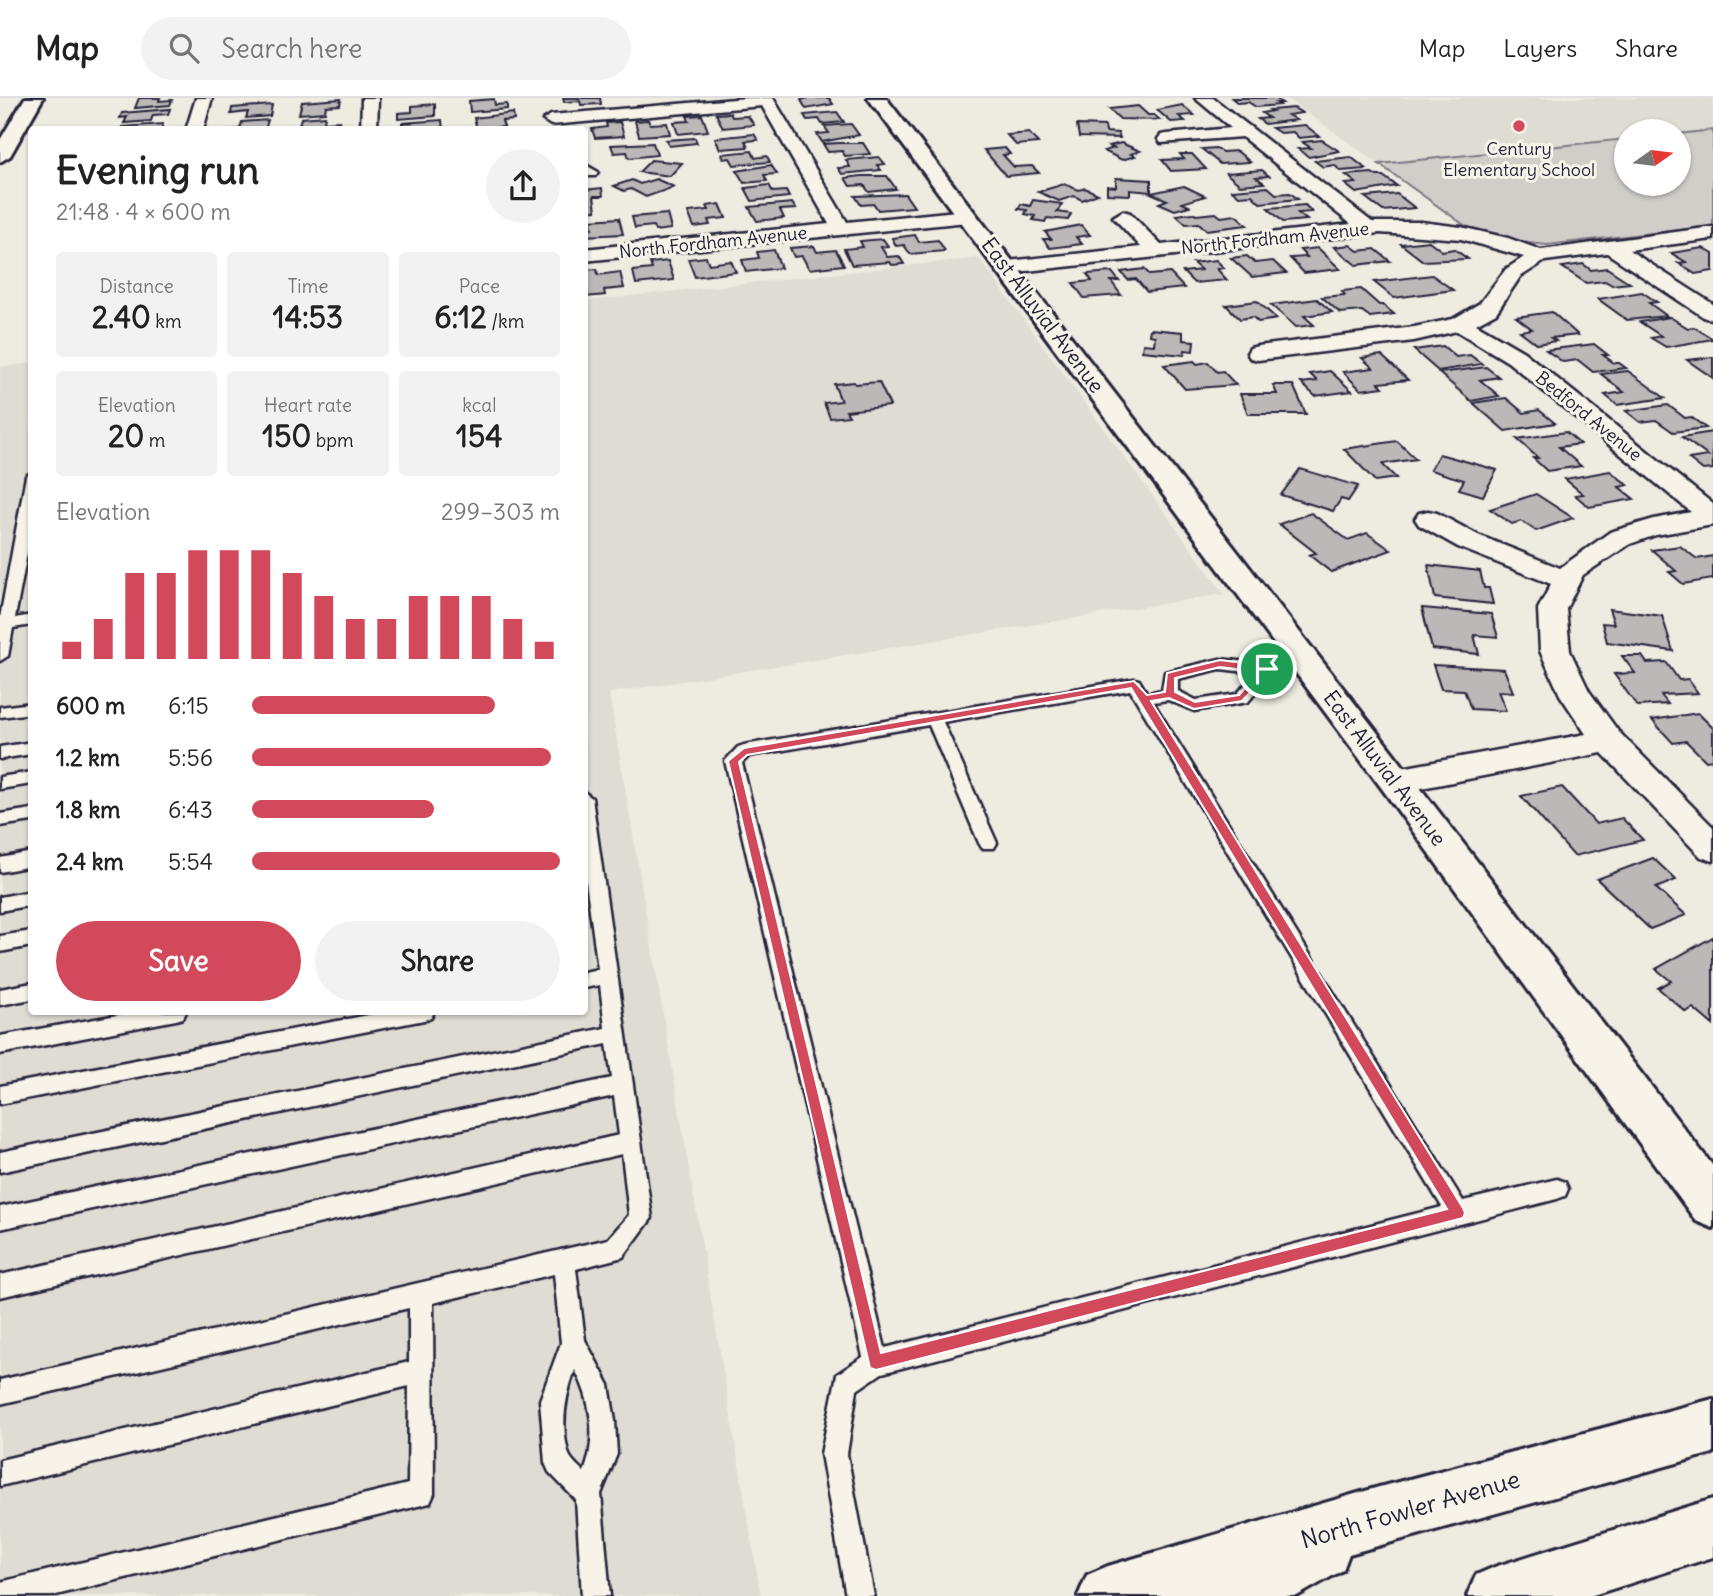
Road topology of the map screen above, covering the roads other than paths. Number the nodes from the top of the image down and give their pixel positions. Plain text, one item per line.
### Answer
1 (34, 98) edge
2 (204, 98) edge
3 (370, 98) edge
4 (877, 98) edge
5 (1203, 98) edge
6 (551, 120) edge
7 (195, 126) edge
8 (369, 126) edge
9 (1244, 132) junction
10 (1167, 139) dead end
11 (0, 156) edge
12 (967, 216) junction
13 (1123, 217) dead end
14 (1367, 228) junction
15 (841, 229) junction
16 (1713, 233) edge
17 (1608, 245) junction
18 (1156, 251) junction
19 (588, 256) edge
20 (1539, 256) junction
21 (1008, 267) junction
22 (1713, 313) edge
23 (1460, 324) junction
24 (1258, 354) dead end
25 (1713, 517) edge
26 (1428, 519) dead end
27 (28, 528) edge
28 (24, 563) edge
29 (1563, 579) junction
30 (28, 621) edge
31 (6, 624) junction
32 (0, 656) edge
33 (1307, 664) junction
34 (1267, 669) junction
35 (1170, 694) junction
36 (1144, 699) junction
37 (28, 708) edge
38 (0, 712) edge
39 (934, 719) junction
40 (1607, 741) junction
41 (28, 749) edge
42 (0, 753) edge
43 (28, 779) edge
44 (1396, 780) junction
45 (0, 783) edge
46 (28, 816) edge
47 (0, 820) edge
48 (988, 843) dead end
49 (1713, 848) edge
50 (588, 855) edge
51 (28, 860) edge
52 (0, 865) edge
53 (590, 887) edge
54 (28, 899) edge
55 (0, 904) edge
56 (593, 932) edge
57 (28, 939) edge
58 (0, 944) edge
59 (608, 975) junction
60 (588, 979) edge
61 (28, 992) edge
62 (0, 997) edge
63 (160, 1015) edge
64 (409, 1015) edge
65 (616, 1034) junction
66 (0, 1045) edge
67 (623, 1085) junction
68 (0, 1095) edge
69 (631, 1142) junction
70 (0, 1162) edge
71 (1557, 1189) dead end
72 (1713, 1205) edge
73 (1458, 1213) junction
74 (0, 1218) edge
75 (564, 1260) junction
76 (0, 1286) edge
77 (422, 1294) junction
78 (573, 1343) junction
79 (876, 1362) junction
80 (421, 1371) junction
81 (0, 1392) edge
82 (1713, 1426) edge
83 (0, 1474) edge
84 (588, 1494) junction
85 (1379, 1516) junction
86 (1713, 1528) edge
87 (0, 1595) edge
88 (596, 1596) edge
89 (860, 1596) edge
90 (1108, 1596) edge
91 (1240, 1596) edge
92 (1497, 1596) edge

1 - 11 main road
2 - 7 street
3 - 8 street
4 - 12 main road, East Alluvial Avenue
5 - 9 street
6 - 15 street
9 - 10 street
9 - 14 street
12 - 15 street, North Fordham Avenue
12 - 21 main road, East Alluvial Avenue
13 - 18 street
14 - 18 street, North Fordham Avenue
14 - 20 street, North Fordham Avenue
15 - 19 street, North Fordham Avenue
16 - 17 street
17 - 20 street
17 - 22 street
18 - 21 street, North Fordham Avenue
20 - 23 street
21 - 33 main road, East Alluvial Avenue
23 - 24 street
23 - 25 street, Bedford Avenue
25 - 29 street
26 - 29 street
27 - 28 lane
28 - 31 lane
29 - 40 street
30 - 31 lane
31 - 32 lane
33 - 34 lane
33 - 44 main road, East Alluvial Avenue
34 - 35 lane
34 - 35 lane
35 - 36 lane
36 - 39 lane
36 - 73 lane
37 - 38 lane
39 - 48 lane
39 - 79 lane
40 - 44 street
40 - 49 street
41 - 42 lane
43 - 45 lane
44 - 72 main road, East Alluvial Avenue
46 - 47 lane
50 - 53 lane
51 - 52 lane
53 - 56 lane
54 - 55 lane
56 - 59 lane
57 - 58 lane
59 - 60 lane
59 - 65 lane
61 - 62 lane
63 - 66 lane
64 - 68 lane
65 - 67 lane
65 - 70 lane
67 - 69 lane
67 - 74 lane
69 - 75 lane
69 - 76 lane
71 - 73 lane
73 - 79 lane
75 - 77 lane
75 - 78 lane
77 - 80 lane
77 - 81 lane
78 - 84 lane
78 - 84 lane
79 - 89 lane
80 - 83 lane
80 - 87 lane
82 - 85 main road, North Fowler Avenue
84 - 88 lane
85 - 90 main road, North Fowler Avenue
85 - 91 main road
86 - 92 main road

